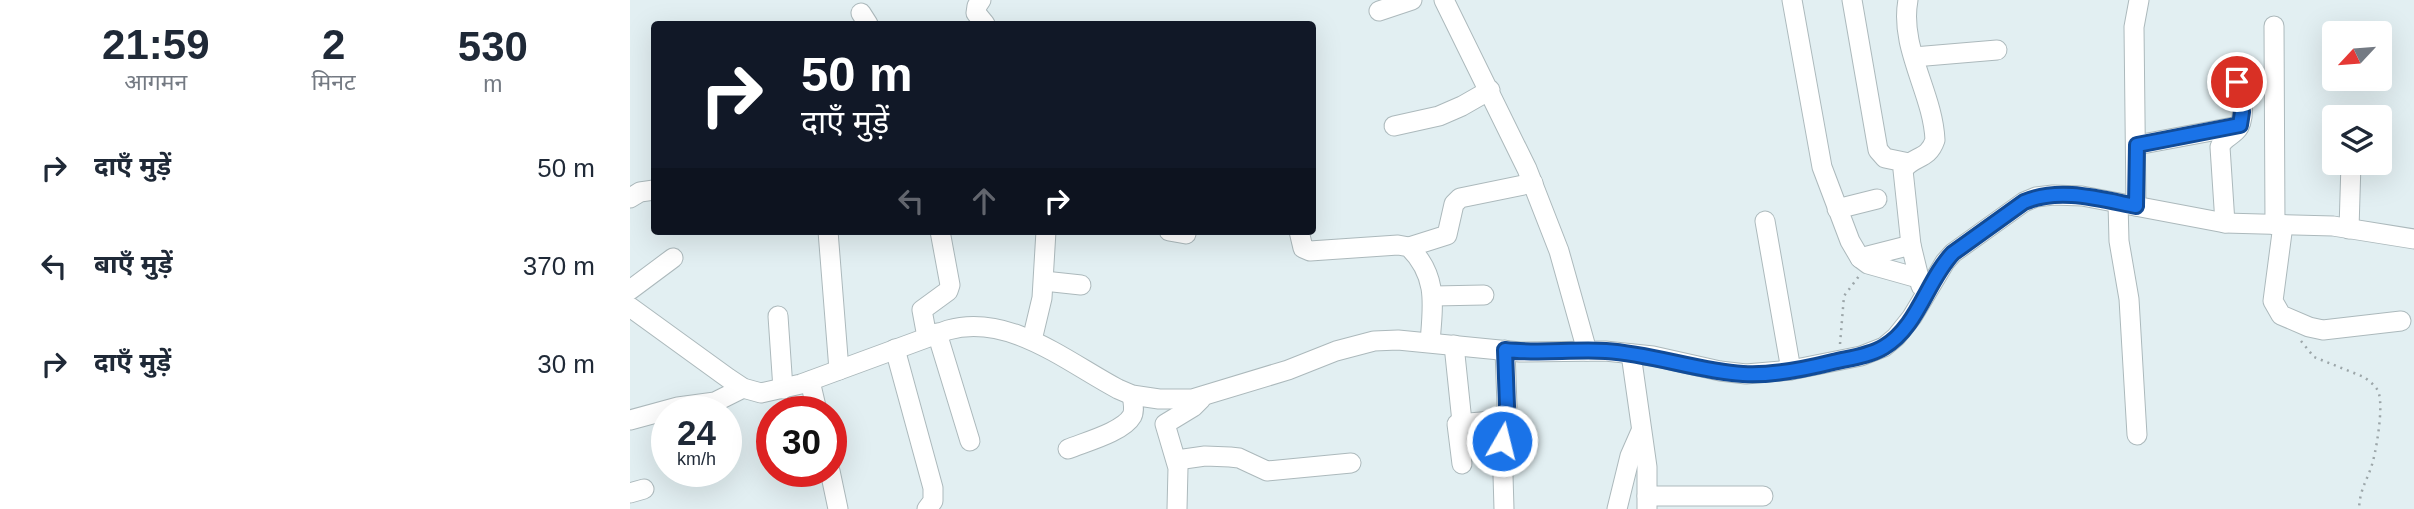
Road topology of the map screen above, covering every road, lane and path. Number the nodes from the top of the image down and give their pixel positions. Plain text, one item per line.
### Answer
1 (981, 0) edge
2 (1412, 0) edge
3 (1444, 0) edge
4 (1792, 0) edge
5 (1852, 0) edge
6 (1908, 0) edge
7 (2139, 0) edge
8 (1379, 11) dead end
9 (983, 21) edge
10 (2274, 26) dead end
11 (1997, 50) dead end
12 (1914, 57) junction
13 (2233, 64) dead end
14 (1490, 90) junction
15 (2240, 125) junction
16 (1394, 126) dead end
17 (2137, 145) junction
18 (1909, 163) junction
19 (2351, 175) edge
20 (1533, 183) junction
21 (651, 190) edge
22 (630, 198) edge
23 (1877, 199) dead end
24 (2127, 204) junction
25 (1838, 209) junction
26 (1765, 221) dead end
27 (2225, 223) junction
28 (2279, 225) junction
29 (2349, 229) junction
30 (828, 235) edge
31 (941, 235) edge
32 (1045, 235) edge
33 (1301, 235) edge
34 (2414, 239) edge
35 (1911, 245) junction
36 (1409, 247) junction
37 (673, 258) dead end
38 (1864, 261) junction
39 (1918, 278) junction
40 (1044, 281) junction
41 (1081, 285) dead end
42 (630, 289) edge
43 (1484, 295) dead end
44 (1434, 296) junction
45 (1924, 297) junction
46 (630, 307) edge
47 (778, 316) dead end
48 (2289, 320) junction
49 (2401, 321) dead end
50 (932, 335) junction
51 (1032, 340) junction
52 (1430, 342) junction
53 (1454, 345) junction
54 (895, 349) junction
55 (1505, 350) junction
56 (1587, 351) junction
57 (1631, 354) junction
58 (1838, 361) junction
59 (839, 370) junction
60 (1791, 370) junction
61 (810, 381) junction
62 (743, 388) junction
63 (783, 389) junction
64 (1132, 394) junction
65 (814, 396) edge
66 (1203, 396) junction
67 (630, 420) edge
68 (1505, 420) junction
69 (1462, 422) junction
70 (1641, 430) junction
71 (2137, 435) dead end
72 (970, 441) dead end
73 (1068, 449) dead end
74 (1177, 460) junction
75 (1351, 463) dead end
76 (1462, 464) dead end
77 (833, 487) edge
78 (1763, 496) dead end
79 (1647, 502) edge
80 (838, 509) edge
81 (927, 509) edge
82 (1177, 509) edge
83 (1504, 509) edge
84 (1617, 509) edge
85 (2359, 509) edge

1 - 9 street
2 - 8 street
3 - 14 street
4 - 25 street
5 - 18 street
6 - 12 street
7 - 17 street
10 - 28 street
11 - 12 street
12 - 18 street
13 - 15 street
14 - 16 street
14 - 20 street
15 - 17 street
15 - 27 street
17 - 24 street
18 - 35 street
19 - 29 street
20 - 36 street
20 - 56 street
21 - 22 street
23 - 25 street
24 - 27 street
24 - 45 street
24 - 71 street
25 - 38 street
26 - 60 street
27 - 28 street
28 - 29 street
28 - 48 street
29 - 34 street
30 - 59 street
31 - 50 street
32 - 40 street
33 - 36 street
35 - 38 street
35 - 39 street
36 - 44 street
37 - 42 street
38 - 39 street
38 - 58 path
39 - 45 street
40 - 41 street
40 - 51 street
43 - 44 street
44 - 52 street
45 - 58 street
46 - 62 street
47 - 63 street
48 - 49 street
48 - 85 path
50 - 51 street
50 - 54 street
50 - 72 street
51 - 64 street
52 - 53 street
52 - 66 street
53 - 55 street
53 - 69 street
54 - 59 street
54 - 81 street
55 - 56 street
55 - 68 street
56 - 57 street
57 - 60 street
57 - 70 street
58 - 60 street
59 - 61 street
61 - 63 street
61 - 65 street
62 - 63 street
62 - 67 street
64 - 66 street
64 - 73 street
66 - 74 street
68 - 69 street
68 - 83 street
69 - 76 street
70 - 79 street
70 - 84 street
74 - 75 street
74 - 82 street
77 - 80 street
78 - 79 street

